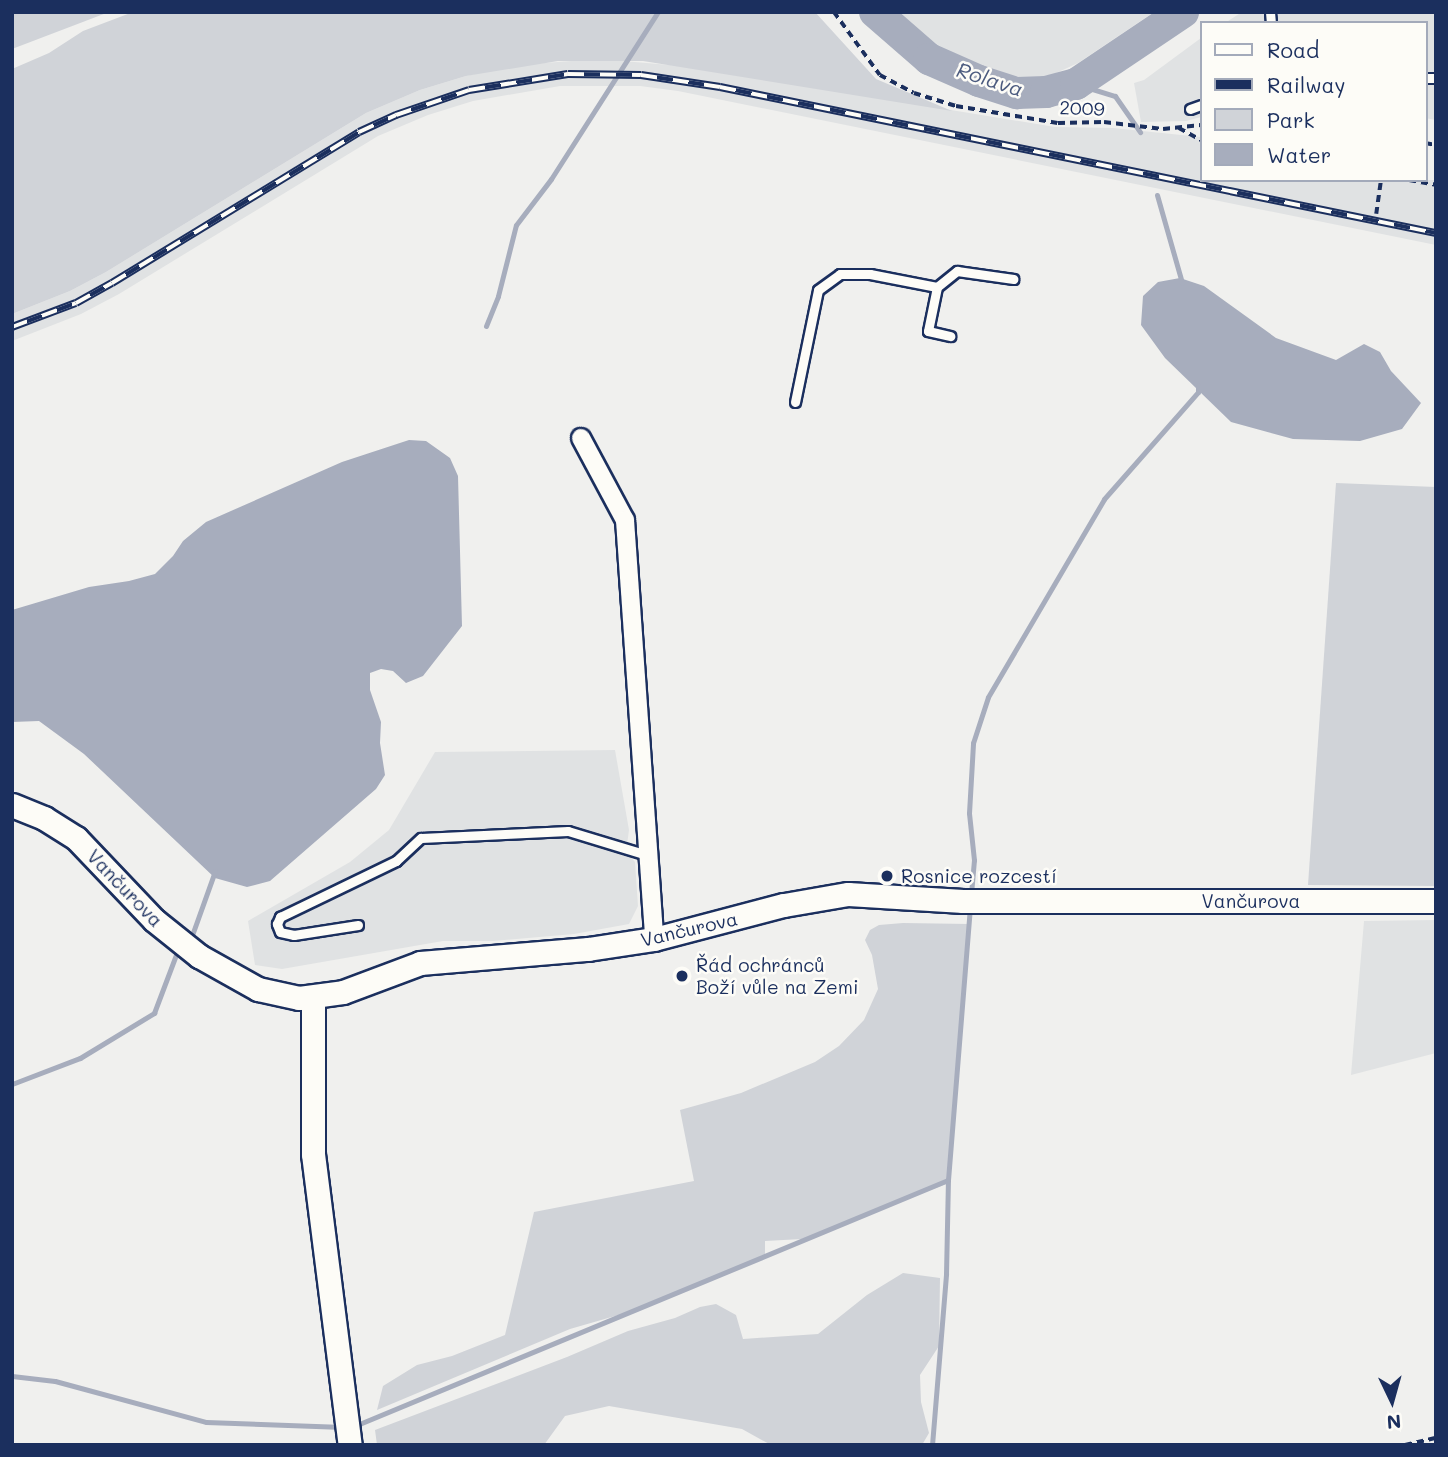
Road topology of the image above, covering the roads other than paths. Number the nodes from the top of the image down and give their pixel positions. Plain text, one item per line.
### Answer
1 (1200, 105) edge
2 (1191, 109) dead end
3 (1013, 279) dead end
4 (937, 287) junction
5 (950, 336) dead end
6 (795, 402) dead end
7 (581, 438) dead end
8 (12, 806) edge
9 (647, 855) junction
10 (1436, 901) edge
11 (358, 925) dead end
12 (654, 939) junction
13 (313, 998) junction
14 (350, 1445) edge

1 - 2 lane
3 - 4 lane
4 - 5 lane
4 - 6 lane
7 - 9 street
8 - 13 street, Vančurova
9 - 11 lane
9 - 12 street
10 - 12 street, Vančurova
12 - 13 street, Vančurova
13 - 14 street

